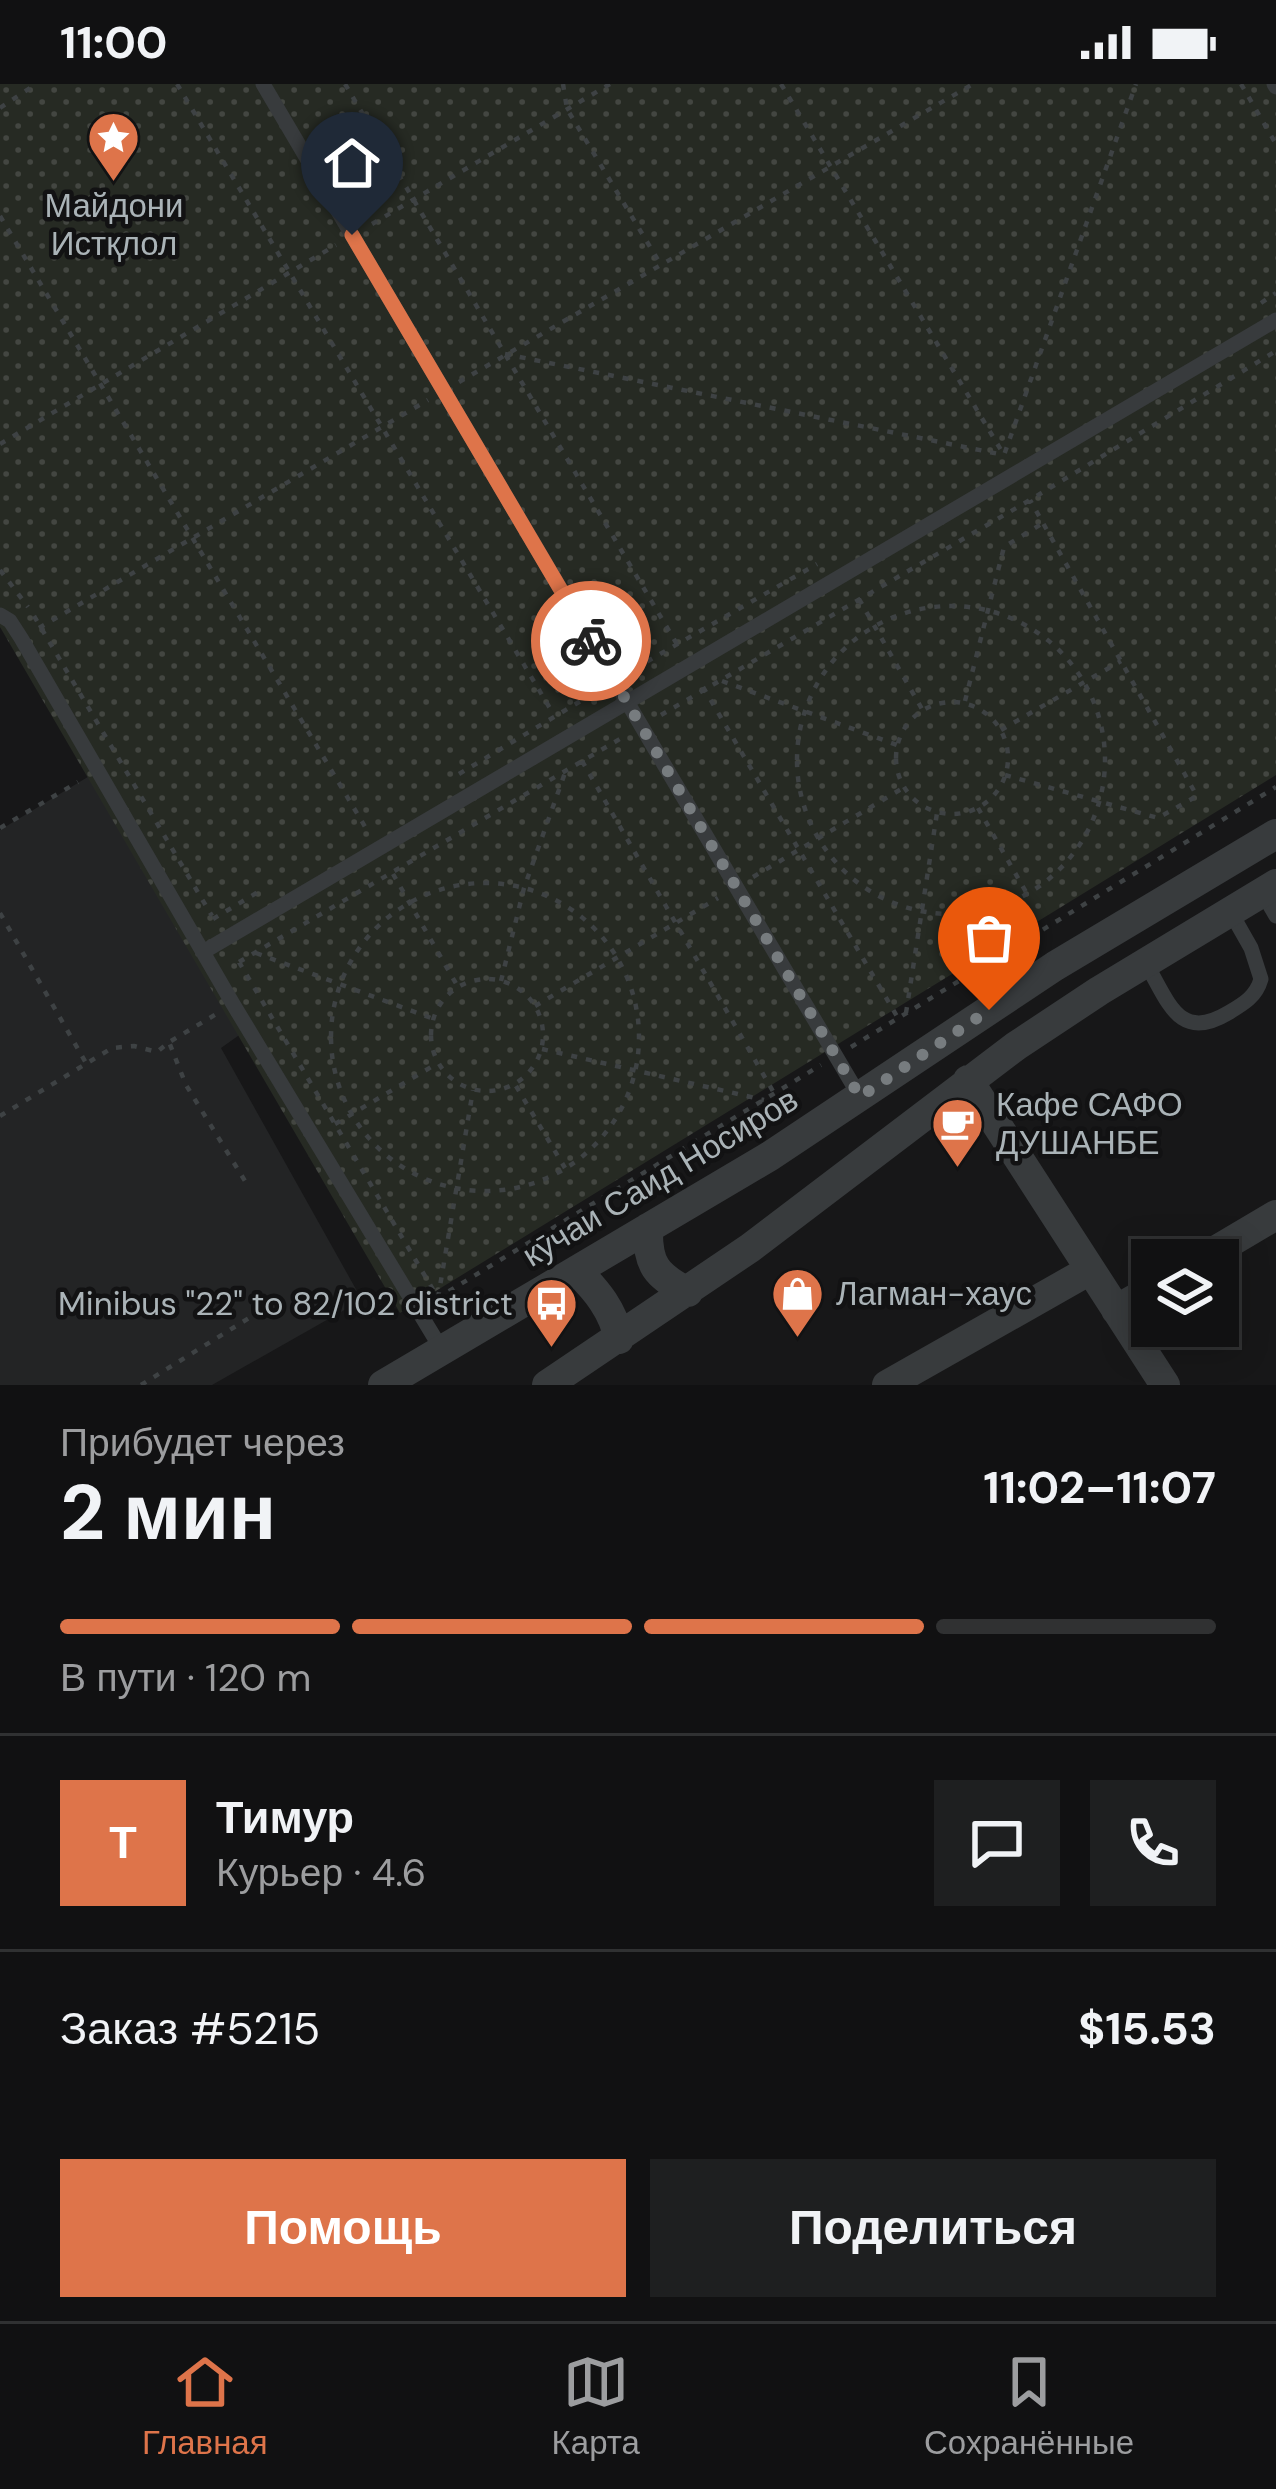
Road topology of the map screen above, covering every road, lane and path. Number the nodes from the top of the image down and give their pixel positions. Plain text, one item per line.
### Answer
1 (37, 84) edge
2 (177, 84) edge
3 (263, 84) edge
4 (345, 84) edge
5 (563, 84) edge
6 (610, 84) edge
7 (781, 84) edge
8 (973, 84) edge
9 (1136, 84) edge
10 (1240, 84) edge
11 (0, 108) edge
12 (567, 109) junction
13 (1276, 144) edge
14 (831, 166) junction
15 (413, 199) junction
16 (0, 216) edge
17 (352, 235) junction
18 (661, 265) junction
19 (291, 272) junction
20 (1276, 320) edge
21 (1276, 351) edge
22 (505, 354) junction
23 (100, 385) junction
24 (444, 391) junction
25 (383, 427) junction
26 (0, 444) edge
27 (1004, 455) junction
28 (1030, 500) junction
29 (1043, 523) junction
30 (192, 541) junction
31 (859, 599) junction
32 (988, 610) junction
33 (0, 615) edge
34 (875, 626) junction
35 (21, 638) junction
36 (1120, 661) junction
37 (690, 667) junction
38 (720, 680) junction
39 (1085, 682) junction
40 (704, 689) junction
41 (628, 703) junction
42 (964, 704) junction
43 (922, 710) junction
44 (805, 712) junction
45 (641, 727) junction
46 (1001, 730) junction
47 (568, 739) junction
48 (897, 745) junction
49 (582, 761) junction
50 (97, 770) junction
51 (566, 770) junction
52 (1005, 776) junction
53 (1100, 801) junction
54 (978, 808) junction
55 (937, 813) junction
56 (0, 828) edge
57 (367, 830) dead end
58 (1276, 833) edge
59 (393, 874) junction
60 (1198, 879) junction
61 (524, 887) junction
62 (1027, 894) junction
63 (1271, 897) edge
64 (410, 903) junction
65 (920, 910) junction
66 (0, 913) edge
67 (1225, 914) junction
68 (203, 952) junction
69 (256, 953) junction
70 (239, 962) dead end
71 (1145, 962) junction
72 (501, 981) junction
73 (340, 986) junction
74 (458, 987) junction
75 (233, 1004) junction
76 (906, 1013) dead end
77 (898, 1018) dead end
78 (433, 1019) junction
79 (169, 1042) junction
80 (542, 1049) junction
81 (86, 1063) junction
82 (438, 1063) junction
83 (636, 1072) junction
84 (968, 1080) junction
85 (515, 1084) junction
86 (473, 1090) junction
87 (774, 1093) dead end
88 (860, 1097) junction
89 (764, 1100) dead end
90 (352, 1114) junction
91 (0, 1116) edge
92 (334, 1124) dead end
93 (565, 1168) junction
94 (245, 1181) dead end
95 (456, 1188) junction
96 (1276, 1215) edge
97 (648, 1228) junction
98 (1235, 1239) edge
99 (577, 1270) junction
100 (1090, 1270) junction
101 (688, 1292) junction
102 (438, 1298) dead end
103 (1131, 1301) edge
104 (1116, 1310) junction
105 (249, 1318) dead end
106 (619, 1339) junction
107 (442, 1350) junction
108 (141, 1385) edge
109 (382, 1385) edge
110 (547, 1385) edge
111 (887, 1385) edge
112 (1165, 1385) edge

1 - 11 path
2 - 19 path
3 - 17 lane
4 - 15 path
5 - 12 path
6 - 12 path
7 - 14 path
8 - 14 path
9 - 27 path
10 - 13 path
12 - 15 path
12 - 18 path
14 - 18 path
14 - 27 path
15 - 17 path
15 - 22 path
16 - 23 path
17 - 19 path
17 - 24 lane
18 - 22 path
19 - 23 path
19 - 25 path
20 - 37 lane
21 - 28 path
22 - 24 path
22 - 27 path
22 - 37 path
23 - 26 path
23 - 30 path
24 - 25 path
24 - 41 lane
25 - 30 path
25 - 47 path
28 - 29 path
28 - 31 path
29 - 32 path
29 - 36 path
30 - 35 path
30 - 57 path
31 - 34 path
31 - 38 path
32 - 34 path
32 - 39 path
32 - 42 path
33 - 35 lane
34 - 43 path
34 - 44 path
35 - 50 lane
36 - 39 path
36 - 53 path
37 - 40 path
37 - 41 lane
38 - 40 path
38 - 44 path
39 - 46 path
39 - 53 path
40 - 45 path
40 - 77 path
41 - 45 lane
41 - 47 lane
42 - 43 path
42 - 46 path
43 - 48 path
44 - 48 path
44 - 65 path
45 - 49 path
45 - 88 lane
46 - 52 path
47 - 49 path
47 - 68 lane
48 - 55 path
49 - 51 path
49 - 87 path
50 - 56 path
50 - 68 lane
51 - 59 path
51 - 61 path
52 - 53 path
52 - 54 path
53 - 62 path
54 - 55 path
54 - 62 path
55 - 65 path
58 - 60 street, кӯчаи Саид Носиров
59 - 64 path
59 - 69 path
60 - 67 street
60 - 88 street, кӯчаи Саид Носиров
61 - 64 path
61 - 72 path
61 - 83 path
62 - 65 path
63 - 67 street
64 - 73 path
64 - 74 path
65 - 76 path
66 - 81 path
67 - 71 street
67 - 71 lane
68 - 75 lane
69 - 70 path
69 - 73 path
71 - 84 street
72 - 74 path
72 - 80 path
73 - 78 path
73 - 90 path
74 - 78 path
75 - 79 path
75 - 107 lane
78 - 82 path
79 - 81 path
79 - 94 path
80 - 83 path
80 - 85 path
81 - 91 path
82 - 86 path
82 - 90 path
83 - 89 path
83 - 93 path
84 - 100 street
84 - 101 street
85 - 86 path
85 - 93 path
86 - 95 path
88 - 97 street, кӯчаи Саид Носиров
90 - 92 path
90 - 95 path
93 - 95 path
95 - 102 path
96 - 98 street
97 - 99 street, кӯчаи Саид Носиров
97 - 101 street
99 - 106 street
99 - 107 street, кӯчаи Саид Носиров
100 - 104 street
100 - 111 street
101 - 106 street
103 - 104 street
104 - 112 street
105 - 108 path
106 - 110 street
107 - 109 street, кӯчаи Саид Носиров

